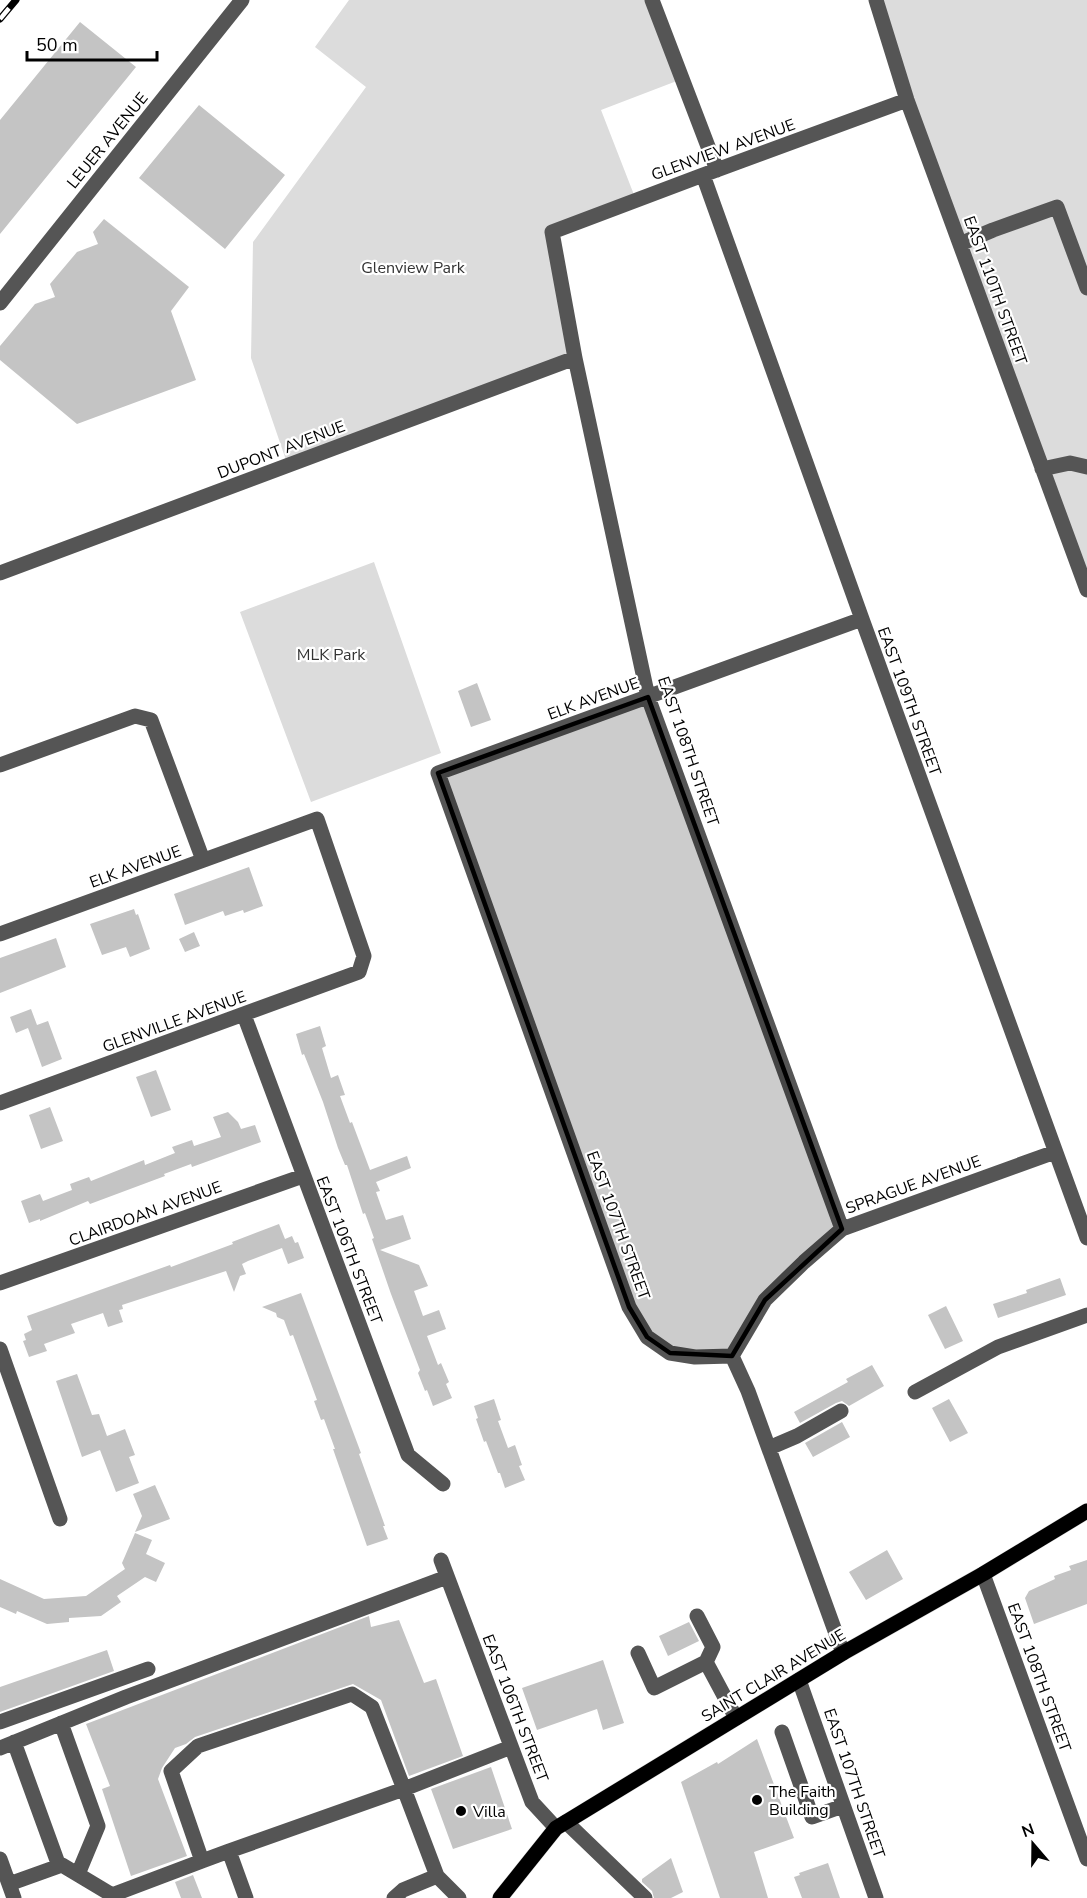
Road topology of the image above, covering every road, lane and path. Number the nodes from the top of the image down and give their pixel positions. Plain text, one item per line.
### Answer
1 (242, 0) edge
2 (652, 0) edge
3 (876, 0) edge
4 (908, 100) junction
5 (710, 172) junction
6 (552, 232) joint
7 (960, 244) junction
8 (1087, 288) edge
9 (0, 303) edge
10 (575, 358) junction
11 (1087, 467) edge
12 (1042, 469) junction
13 (0, 573) edge
14 (1087, 587) edge
15 (862, 619) junction
16 (648, 697) junction
17 (0, 765) edge
18 (438, 774) joint
19 (204, 860) junction
20 (0, 934) edge
21 (359, 972) joint
22 (244, 1015) junction
23 (0, 1103) edge
24 (1055, 1152) junction
25 (303, 1176) junction
26 (842, 1229) junction
27 (1087, 1238) edge
28 (0, 1283) edge
29 (1087, 1314) edge
30 (0, 1348) edge
31 (732, 1356) junction
32 (915, 1392) dead end
33 (841, 1411) dead end
34 (769, 1448) junction
35 (443, 1484) dead end
36 (1087, 1511) edge
37 (60, 1519) dead end
38 (441, 1560) dead end
39 (983, 1574) junction
40 (447, 1577) junction
41 (697, 1616) dead end
42 (638, 1653) dead end
43 (843, 1653) junction
44 (706, 1662) junction
45 (148, 1669) dead end
46 (799, 1680) junction
47 (736, 1718) junction
48 (0, 1722) edge
49 (61, 1723) junction
50 (782, 1732) dead end
51 (7, 1745) edge
52 (511, 1747) junction
53 (404, 1789) junction
54 (843, 1806) junction
55 (561, 1825) junction
56 (229, 1851) junction
57 (0, 1859) edge
58 (1087, 1859) edge
59 (202, 1861) junction
60 (59, 1866) junction
61 (78, 1875) junction
62 (431, 1878) junction
63 (11, 1891) edge
64 (246, 1898) edge
65 (394, 1898) edge
66 (416, 1898) edge
67 (459, 1898) edge
68 (500, 1898) edge
69 (645, 1898) edge
70 (876, 1898) edge

1 - 9 street, LEUER AVENUE
2 - 5 street, EAST 109TH STREET
3 - 4 street, EAST 110TH STREET
4 - 5 street, GLENVIEW AVENUE
4 - 7 street, EAST 110TH STREET
5 - 6 street, GLENVIEW AVENUE
5 - 15 street, EAST 109TH STREET
6 - 10 street, EAST 108TH STREET
7 - 8 street
7 - 12 street, EAST 110TH STREET
10 - 13 street, DUPONT AVENUE
10 - 16 street, EAST 108TH STREET
11 - 12 street
12 - 14 street, EAST 110TH STREET
15 - 16 street, ELK AVENUE
15 - 24 street, EAST 109TH STREET
16 - 18 street, ELK AVENUE
16 - 26 street, EAST 108TH STREET
17 - 19 street
18 - 31 street, EAST 107TH STREET
19 - 20 street, ELK AVENUE
19 - 21 street, ELK AVENUE
21 - 22 street, GLENVILLE AVENUE
22 - 23 street, GLENVILLE AVENUE
22 - 25 street, EAST 106TH STREET
24 - 26 street, SPRAGUE AVENUE
24 - 27 street, EAST 109TH STREET
25 - 28 street, CLAIRDOAN AVENUE
25 - 35 street, EAST 106TH STREET
26 - 31 street, SPRAGUE AVENUE
29 - 32 street
30 - 37 street
31 - 34 street
33 - 34 street
34 - 43 street
36 - 39 main road, SAINT CLAIR AVENUE
38 - 40 street, EAST 106TH STREET
39 - 43 main road, SAINT CLAIR AVENUE
39 - 58 street, EAST 108TH STREET
40 - 49 street
40 - 52 street, EAST 106TH STREET
41 - 44 street
42 - 44 street
43 - 46 main road, SAINT CLAIR AVENUE
44 - 47 street
45 - 48 street
46 - 47 main road, SAINT CLAIR AVENUE
46 - 54 street, EAST 107TH STREET
47 - 55 main road, SAINT CLAIR AVENUE
49 - 51 street
49 - 61 street
50 - 54 street
51 - 60 street
52 - 53 street
52 - 55 street, EAST 106TH STREET
53 - 56 street
53 - 59 street
53 - 62 street
54 - 70 street, EAST 107TH STREET
55 - 68 main road, SAINT CLAIR AVENUE
55 - 69 street, EAST 106TH STREET
56 - 59 street
56 - 64 street
57 - 63 street
59 - 61 street
60 - 61 street
60 - 63 street
62 - 65 street
62 - 66 street
62 - 67 street

